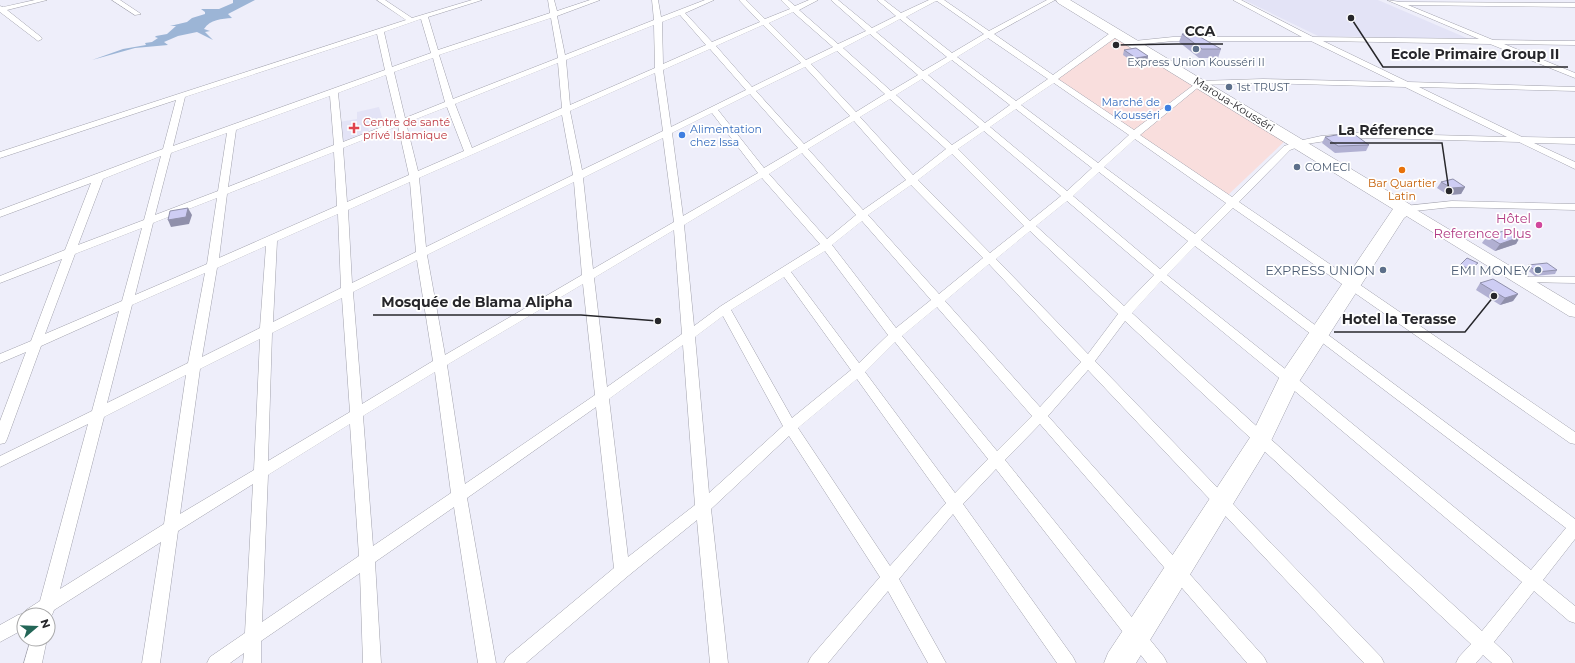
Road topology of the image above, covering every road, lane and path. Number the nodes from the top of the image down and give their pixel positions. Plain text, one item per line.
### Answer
1 (44, 0) edge
2 (115, 0) edge
3 (380, 0) edge
4 (479, 0) edge
5 (551, 0) edge
6 (597, 0) edge
7 (656, 0) edge
8 (711, 0) edge
9 (742, 0) edge
10 (784, 0) edge
11 (816, 0) edge
12 (834, 0) edge
13 (880, 0) edge
14 (934, 0) edge
15 (939, 0) edge
16 (1052, 0) edge
17 (1062, 0) edge
18 (1236, 0) edge
19 (1537, 0) edge
20 (1393, 1) edge
21 (1550, 5) junction
22 (1575, 6) edge
23 (1, 9) edge
24 (795, 9) junction
25 (681, 12) junction
26 (1569, 12) dead end
27 (137, 14) dead end
28 (424, 16) junction
29 (554, 16) junction
30 (900, 16) junction
31 (411, 20) junction
32 (658, 21) junction
33 (764, 23) junction
34 (380, 31) junction
35 (870, 31) junction
36 (1116, 33) junction
37 (989, 34) junction
38 (38, 39) dead end
39 (1312, 39) junction
40 (1490, 41) junction
41 (1134, 43) junction
42 (1575, 43) edge
43 (711, 46) junction
44 (837, 48) junction
45 (435, 54) junction
46 (952, 57) junction
47 (562, 59) junction
48 (805, 64) junction
49 (390, 70) junction
50 (659, 70) junction
51 (922, 74) junction
52 (1575, 76) edge
53 (1054, 79) junction
54 (1199, 83) junction
55 (1411, 86) junction
56 (1575, 89) edge
57 (750, 90) junction
58 (334, 92) junction
59 (889, 94) junction
60 (181, 96) junction
61 (450, 103) junction
62 (1016, 104) junction
63 (714, 109) junction
64 (566, 111) junction
65 (853, 117) junction
66 (401, 122) junction
67 (986, 126) junction
68 (232, 128) junction
69 (666, 133) junction
70 (1134, 135) junction
71 (1521, 140) junction
72 (1575, 141) edge
73 (1298, 143) junction
74 (340, 146) junction
75 (803, 149) junction
76 (952, 149) junction
77 (166, 151) junction
78 (469, 152) junction
79 (0, 155) edge
80 (1575, 166) edge
81 (1100, 167) junction
82 (763, 173) junction
83 (414, 176) junction
84 (578, 176) junction
85 (98, 178) junction
86 (912, 180) junction
87 (223, 192) junction
88 (1067, 196) junction
89 (1232, 203) junction
90 (1575, 206) edge
91 (344, 207) junction
92 (1405, 209) junction
93 (0, 214) edge
94 (862, 215) junction
95 (149, 220) junction
96 (679, 222) junction
97 (1030, 226) junction
98 (272, 239) junction
99 (1195, 240) junction
100 (826, 245) junction
101 (71, 252) junction
102 (421, 253) junction
103 (990, 259) junction
104 (212, 267) junction
105 (785, 271) junction
106 (1160, 274) junction
107 (588, 277) junction
108 (0, 280) edge
109 (1522, 280) junction
110 (1575, 280) edge
111 (1351, 284) junction
112 (347, 289) junction
113 (938, 300) junction
114 (126, 303) junction
115 (724, 309) junction
116 (1575, 312) edge
117 (1125, 313) junction
118 (266, 330) junction
119 (1318, 333) junction
120 (689, 334) junction
121 (895, 335) junction
122 (37, 343) junction
123 (0, 359) edge
124 (1088, 362) junction
125 (440, 363) junction
126 (194, 366) junction
127 (857, 372) junction
128 (1289, 379) junction
129 (602, 397) junction
130 (97, 415) junction
131 (356, 415) junction
132 (1040, 416) junction
133 (790, 428) junction
134 (0, 439) edge
135 (1261, 439) junction
136 (1575, 439) edge
137 (997, 460) junction
138 (0, 462) edge
139 (261, 472) junction
140 (459, 495) junction
141 (1222, 502) junction
142 (954, 503) junction
143 (703, 507) junction
144 (170, 528) junction
145 (1575, 528) edge
146 (367, 559) junction
147 (622, 571) junction
148 (1177, 571) junction
149 (889, 577) junction
150 (1531, 581) junction
151 (47, 607) edge
152 (52, 607) edge
153 (1575, 616) edge
154 (16, 625) edge
155 (0, 634) edge
156 (1135, 635) junction
157 (253, 636) junction
158 (1482, 644) junction
159 (37, 647) edge
160 (33, 663) edge
161 (151, 663) edge
162 (216, 663) edge
163 (252, 663) edge
164 (372, 663) edge
165 (487, 663) edge
166 (513, 663) edge
167 (719, 663) edge
168 (817, 663) edge
169 (937, 663) edge
170 (1067, 663) edge
171 (1119, 663) edge
172 (1158, 663) edge
173 (1258, 663) edge
174 (1375, 663) edge
175 (1465, 663) edge
176 (1504, 663) edge

1 - 23 street
2 - 27 street
3 - 31 street
4 - 28 street
5 - 29 street
6 - 29 street
7 - 32 street
8 - 25 street
9 - 33 street
10 - 24 street
11 - 24 street
12 - 35 street
13 - 30 street
14 - 30 street
15 - 37 street
16 - 37 street
17 - 36 highway, Maroua-Kousséri
18 - 39 street
19 - 21 street
20 - 21 street
20 - 40 street
21 - 22 street
21 - 26 street
23 - 38 street
24 - 33 street
24 - 44 street
25 - 32 street
25 - 43 street
28 - 31 street
28 - 45 street
29 - 45 street
29 - 47 street
30 - 35 street
30 - 46 street
31 - 34 street
32 - 47 street
32 - 50 street
33 - 43 street
33 - 48 street
34 - 49 street
34 - 60 street
35 - 44 street
35 - 51 street
36 - 41 highway, Maroua-Kousséri
36 - 53 street
37 - 46 street
37 - 53 street
39 - 40 street
39 - 41 street
39 - 55 street
40 - 42 street
40 - 52 street
41 - 54 highway, Maroua-Kousséri
43 - 50 street
43 - 57 street
44 - 48 street
44 - 59 street
45 - 49 street
45 - 61 street
46 - 51 street
46 - 62 street
47 - 61 street
47 - 64 street
48 - 57 street
48 - 65 street
49 - 58 street
49 - 66 street
50 - 64 street
50 - 69 street
51 - 59 street
51 - 67 street
53 - 62 street
53 - 70 street
54 - 55 street
54 - 70 street
54 - 73 highway, Maroua-Kousséri
55 - 56 street
55 - 71 street
57 - 63 street
57 - 75 street
58 - 68 street
58 - 74 street
59 - 65 street
59 - 76 street
60 - 77 street
60 - 79 street
61 - 66 street
61 - 78 street
62 - 67 street
62 - 81 street
63 - 69 street
63 - 82 street
64 - 78 street
64 - 84 street
65 - 75 street
65 - 86 street
66 - 74 street
66 - 83 street
67 - 76 street
67 - 88 street
68 - 77 street
68 - 87 street
69 - 84 street
69 - 96 street
70 - 81 street
70 - 89 street
71 - 72 street
71 - 73 street
71 - 80 street
73 - 89 street
73 - 92 highway, Maroua-Kousséri
74 - 87 street
74 - 91 street
75 - 82 street
75 - 94 street
76 - 86 street
76 - 97 street
77 - 85 street
77 - 95 street
78 - 83 street
81 - 88 street
81 - 99 street
82 - 96 street
82 - 100 street
83 - 91 street
83 - 102 street
84 - 102 street
84 - 107 street
85 - 93 street
85 - 101 street
86 - 94 street
86 - 103 street
87 - 95 street
87 - 104 street
88 - 97 street
88 - 106 street
89 - 99 street
89 - 111 street
90 - 92 street
91 - 98 street
91 - 112 street
92 - 109 street
92 - 111 highway
94 - 100 street
94 - 113 street
95 - 101 street
95 - 114 street
96 - 107 street
96 - 120 street
97 - 103 street
97 - 117 street
98 - 104 street
98 - 118 street
99 - 106 street
99 - 119 street
100 - 105 street
100 - 121 street
101 - 108 street
101 - 122 street
102 - 112 street
102 - 125 street
103 - 113 street
103 - 124 street
104 - 114 street
104 - 126 street
105 - 115 street
105 - 127 street
106 - 117 street
106 - 128 street
107 - 125 street
107 - 129 street
109 - 110 street
109 - 116 street
111 - 119 highway
111 - 136 street
112 - 118 street
112 - 131 street
113 - 121 street
113 - 132 street
114 - 122 street
114 - 130 street
115 - 120 street
115 - 133 street
117 - 124 street
117 - 135 street
118 - 126 street
118 - 139 street
119 - 128 highway
119 - 145 street
120 - 129 street
120 - 143 street
121 - 127 street
121 - 137 street
122 - 123 street
122 - 134 street
124 - 132 street
124 - 141 street
125 - 131 street
125 - 140 street
126 - 130 street
126 - 144 street
127 - 133 street
127 - 142 street
128 - 135 highway
128 - 150 street
129 - 140 street
129 - 147 street
130 - 138 street
130 - 151 street
131 - 139 street
131 - 146 street
132 - 137 street
132 - 148 street
133 - 143 street
133 - 149 street
135 - 141 highway
135 - 158 street
137 - 142 street
137 - 156 street
139 - 144 street
139 - 157 street
140 - 146 street
140 - 165 street
141 - 148 highway
141 - 174 street
142 - 149 street
142 - 170 street
143 - 147 street
143 - 167 street
144 - 152 street
144 - 161 street
145 - 150 street
146 - 157 street
146 - 164 street
147 - 166 street
148 - 156 highway
148 - 173 street
149 - 168 street
149 - 169 street
150 - 153 street
150 - 158 street
154 - 155 street
156 - 171 highway
156 - 172 street
157 - 162 street
157 - 163 street
158 - 175 street
158 - 176 street
159 - 160 street

